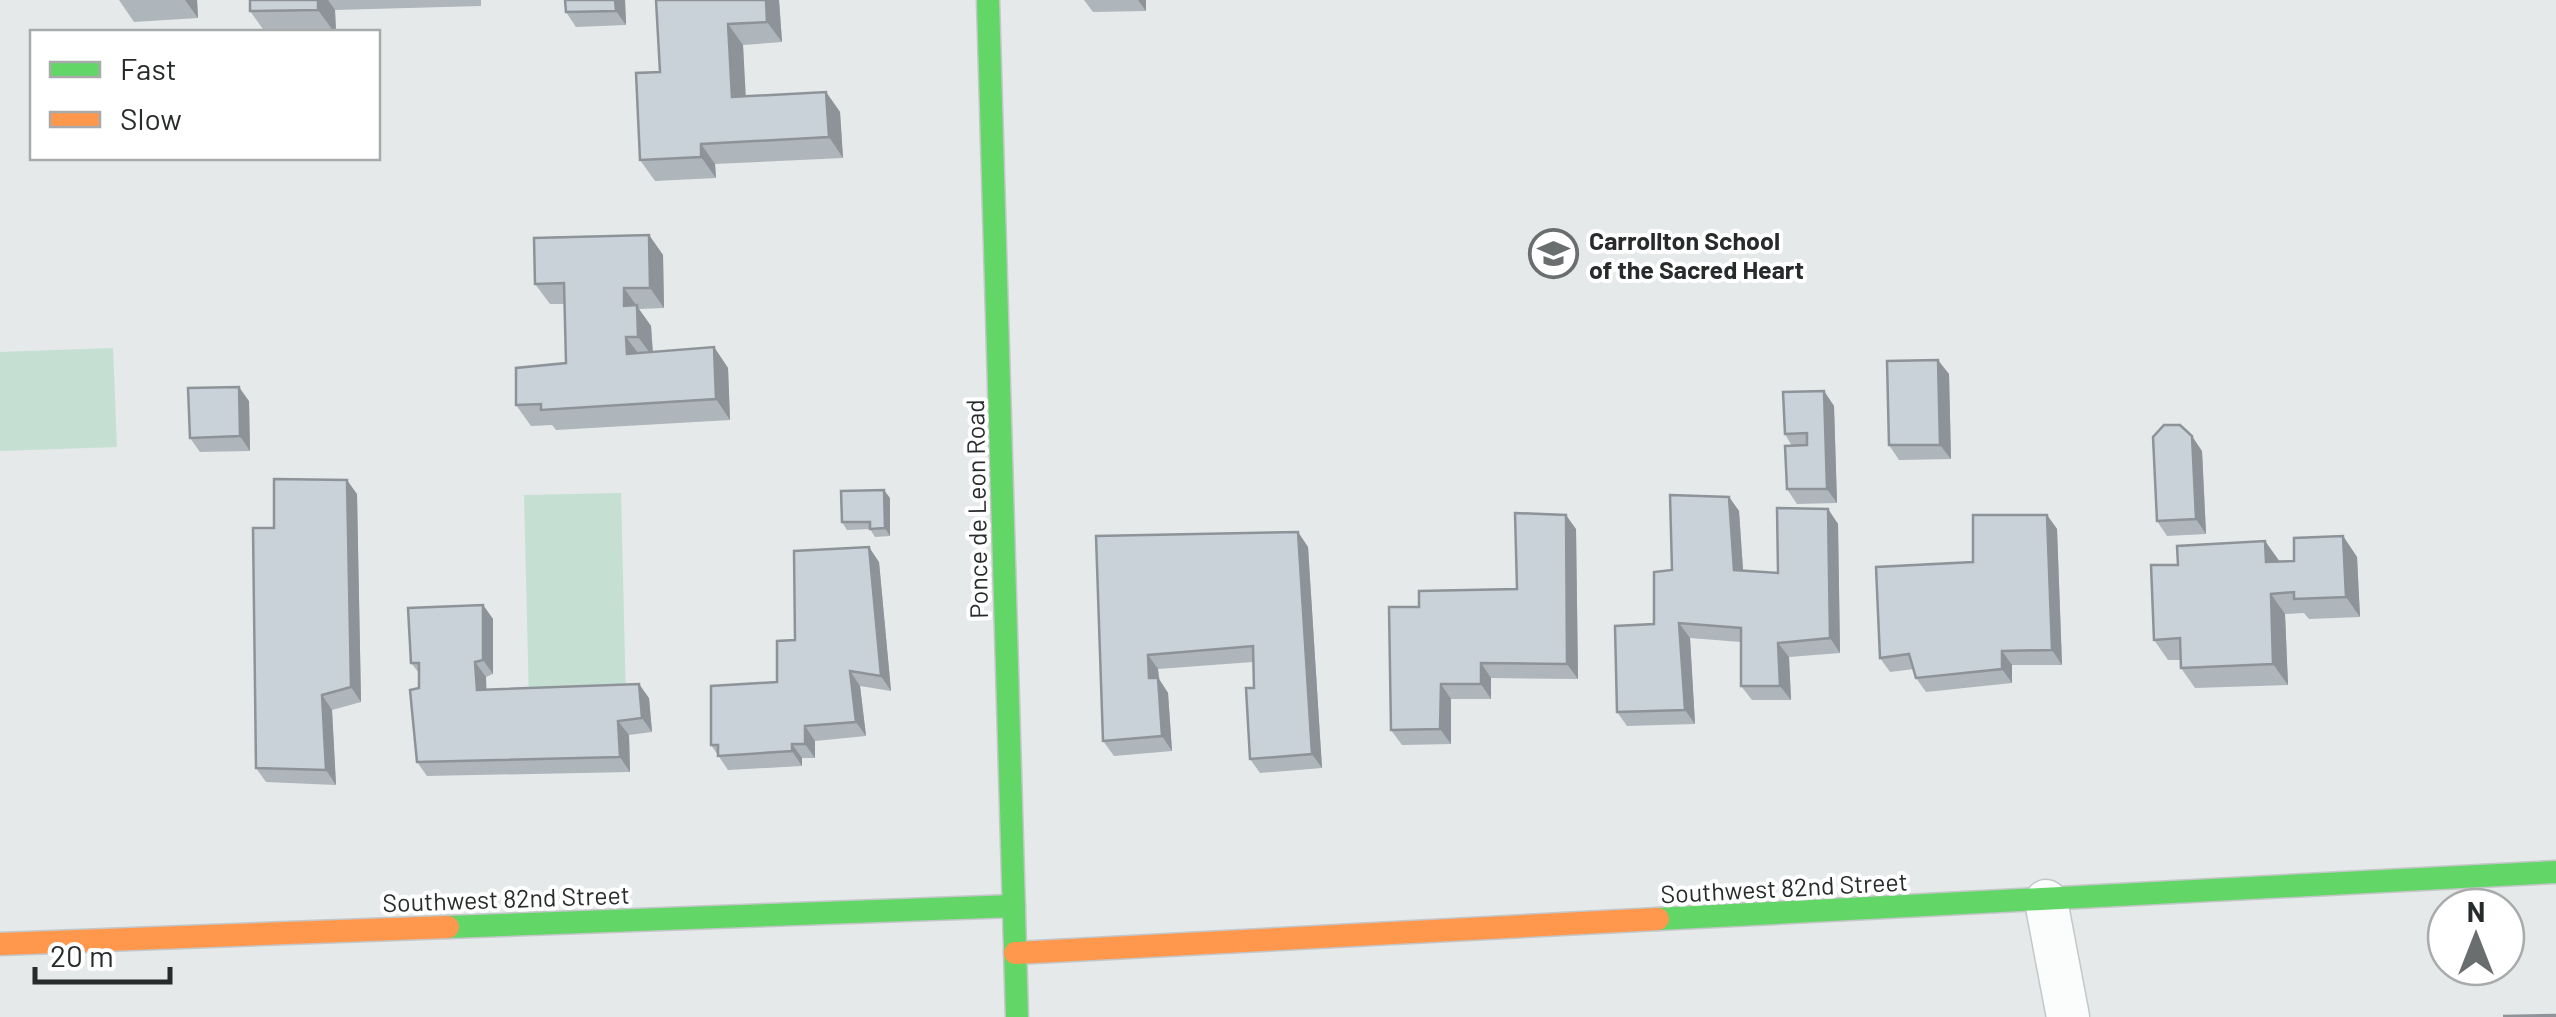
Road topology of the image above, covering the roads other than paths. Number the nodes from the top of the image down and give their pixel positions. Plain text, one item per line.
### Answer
1 (988, 0) edge
2 (2556, 872) edge
3 (2046, 901) junction
4 (1014, 906) junction
5 (0, 944) edge
6 (1015, 953) junction
7 (1017, 1017) edge
8 (2068, 1017) edge

1 - 4 street, Ponce de Leon Road
2 - 3 street, Southwest 82nd Street
3 - 6 street, Southwest 82nd Street
3 - 8 street
4 - 5 street, Southwest 82nd Street
4 - 6 street, Ponce de Leon Road
6 - 7 street, Ponce de Leon Road

